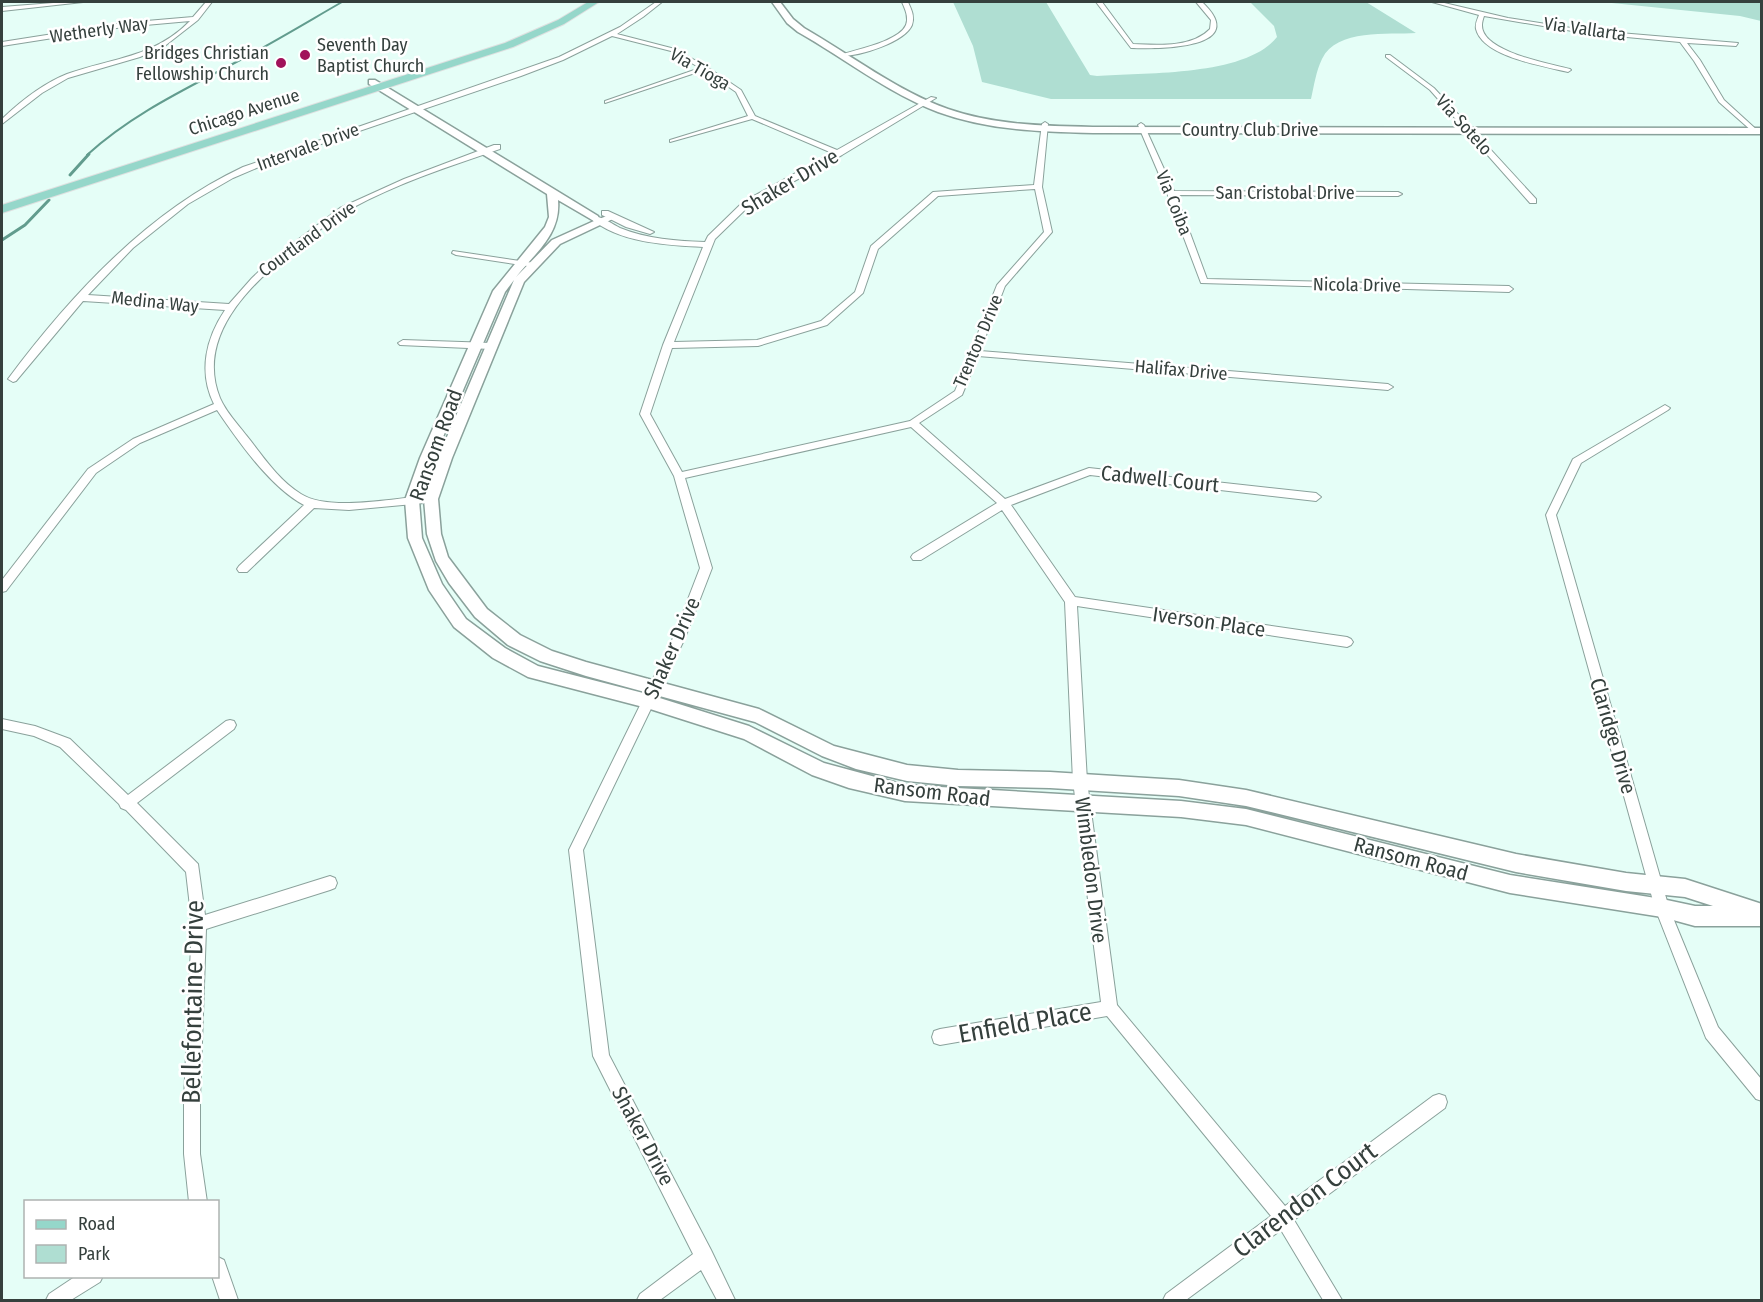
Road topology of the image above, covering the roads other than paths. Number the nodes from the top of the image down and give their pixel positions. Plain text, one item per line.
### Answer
1 (80, 2) edge
2 (209, 2) edge
3 (579, 2) edge
4 (594, 2) edge
5 (659, 2) edge
6 (776, 2) edge
7 (785, 2) edge
8 (904, 2) edge
9 (1099, 2) edge
10 (1199, 2) edge
11 (1435, 2) edge
12 (2, 9) edge
13 (1482, 14) junction
14 (196, 19) junction
15 (611, 34) junction
16 (1682, 41) junction
17 (10, 43) junction
18 (2, 44) edge
19 (1736, 44) dead end
20 (3, 53) edge
21 (850, 54) junction
22 (1388, 56) dead end
23 (705, 68) junction
24 (1568, 70) dead end
25 (382, 82) junction
26 (929, 100) junction
27 (607, 102) dead end
28 (422, 107) junction
29 (752, 117) junction
30 (2, 122) edge
31 (1044, 127) junction
32 (1142, 128) junction
33 (1466, 128) junction
34 (1757, 128) edge
35 (672, 141) dead end
36 (497, 147) junction
37 (485, 151) junction
38 (839, 153) junction
39 (1038, 187) junction
40 (552, 192) junction
41 (1172, 193) junction
42 (1398, 194) dead end
43 (1533, 201) dead end
44 (2, 204) edge
45 (2, 209) edge
46 (582, 211) junction
47 (602, 216) junction
48 (554, 217) junction
49 (710, 242) junction
50 (456, 253) dead end
51 (528, 264) junction
52 (1204, 281) joint
53 (1509, 289) dead end
54 (79, 298) junction
55 (231, 307) junction
56 (403, 343) dead end
57 (668, 345) junction
58 (484, 346) junction
59 (974, 353) junction
60 (13, 379) dead end
61 (1388, 387) dead end
62 (218, 406) junction
63 (1665, 408) dead end
64 (914, 423) junction
65 (679, 476) junction
66 (1316, 497) dead end
67 (431, 499) junction
68 (412, 500) junction
69 (310, 504) junction
70 (1004, 504) junction
71 (917, 557) dead end
72 (243, 569) dead end
73 (2, 588) edge
74 (1071, 601) junction
75 (1347, 642) dead end
76 (650, 694) junction
77 (2, 724) edge
78 (230, 725) dead end
79 (1080, 781) junction
80 (126, 804) junction
81 (1082, 805) junction
82 (330, 883) dead end
83 (1654, 884) junction
84 (1662, 908) junction
85 (1761, 915) edge
86 (199, 924) junction
87 (1110, 1008) junction
88 (940, 1037) dead end
89 (1761, 1093) edge
90 (1439, 1102) dead end
91 (198, 1200) edge
92 (1282, 1216) junction
93 (705, 1256) junction
94 (219, 1269) edge
95 (91, 1278) edge
96 (55, 1300) edge
97 (229, 1300) edge
98 (646, 1300) edge
99 (726, 1300) edge
100 (1172, 1300) edge
101 (1333, 1300) edge

1 - 12 street
2 - 14 street
3 - 25 main road, Chicago Avenue
4 - 25 main road, Chicago Avenue
5 - 15 street, Intervale Drive
6 - 21 street, Country Club Drive
7 - 21 street, Country Club Drive
8 - 21 street
9 - 10 street
11 - 13 street, Via Vallarta
13 - 16 street, Via Vallarta
13 - 24 street
14 - 17 street, Wetherly Way
14 - 30 street
15 - 23 street, Via Tioga
15 - 28 street, Intervale Drive
16 - 19 street, Via Vallarta
16 - 34 street
17 - 18 street, Wetherly Way
17 - 20 street
21 - 26 street, Country Club Drive
22 - 33 street, Via Sotelo
23 - 27 street
23 - 29 street, Via Tioga
25 - 28 street
25 - 44 main road, Chicago Avenue
25 - 45 main road, Chicago Avenue
26 - 31 street, Country Club Drive
26 - 38 street, Shaker Drive
28 - 36 street
28 - 37 street
28 - 54 street, Intervale Drive
29 - 35 street
29 - 38 street
31 - 32 street, Country Club Drive
31 - 39 street, Trenton Drive
32 - 33 street, Country Club Drive
32 - 41 street, Via Coiba
33 - 34 street, Country Club Drive
33 - 43 street, Via Sotelo
36 - 37 street, Courtland Drive
36 - 47 street
37 - 40 street
37 - 55 street, Courtland Drive
38 - 49 street, Shaker Drive
39 - 57 street
39 - 59 street, Trenton Drive
40 - 46 street
40 - 48 street
41 - 42 street, San Cristobal Drive
41 - 52 street, Via Coiba
46 - 47 street
46 - 48 street
47 - 49 street
47 - 51 street, Ransom Road
48 - 51 street, Ransom Road
49 - 57 street, Shaker Drive
50 - 51 street
51 - 58 street, Ransom Road
52 - 53 street, Nicola Drive
54 - 55 street, Medina Way
54 - 60 street, Intervale Drive
55 - 62 street, Courtland Drive
56 - 58 street
57 - 65 street, Shaker Drive
58 - 67 street, Ransom Road
58 - 68 street, Ransom Road
59 - 61 street, Halifax Drive
59 - 64 street, Trenton Drive
62 - 69 street, Courtland Drive
62 - 73 street
63 - 83 street, Claridge Drive
64 - 65 street, Trenton Drive
64 - 70 street
65 - 76 street, Shaker Drive
66 - 70 street, Cadwell Court
67 - 68 street
67 - 76 street, Ransom Road
68 - 69 street
68 - 76 street, Ransom Road
69 - 72 street
70 - 71 street, Cadwell Court
70 - 74 street
74 - 75 street, Iverson Place
74 - 79 street, Wimbledon Drive
76 - 79 street, Ransom Road
76 - 81 street, Ransom Road
76 - 93 street, Shaker Drive
77 - 80 street, Bellefontaine Drive
78 - 80 street
79 - 81 street, Wimbledon Drive
79 - 83 street, Ransom Road
80 - 86 street, Bellefontaine Drive
81 - 84 street, Ransom Road
81 - 87 street, Wimbledon Drive
82 - 86 street
83 - 84 street, Claridge Drive
83 - 85 street, Ransom Road
84 - 85 street, Ransom Road
84 - 89 street, Claridge Drive
86 - 91 street, Bellefontaine Drive
87 - 88 street, Enfield Place
87 - 92 street
90 - 92 street, Clarendon Court
92 - 100 street, Clarendon Court
92 - 101 street
93 - 98 street
93 - 99 street, Shaker Drive
94 - 97 street
95 - 96 street

